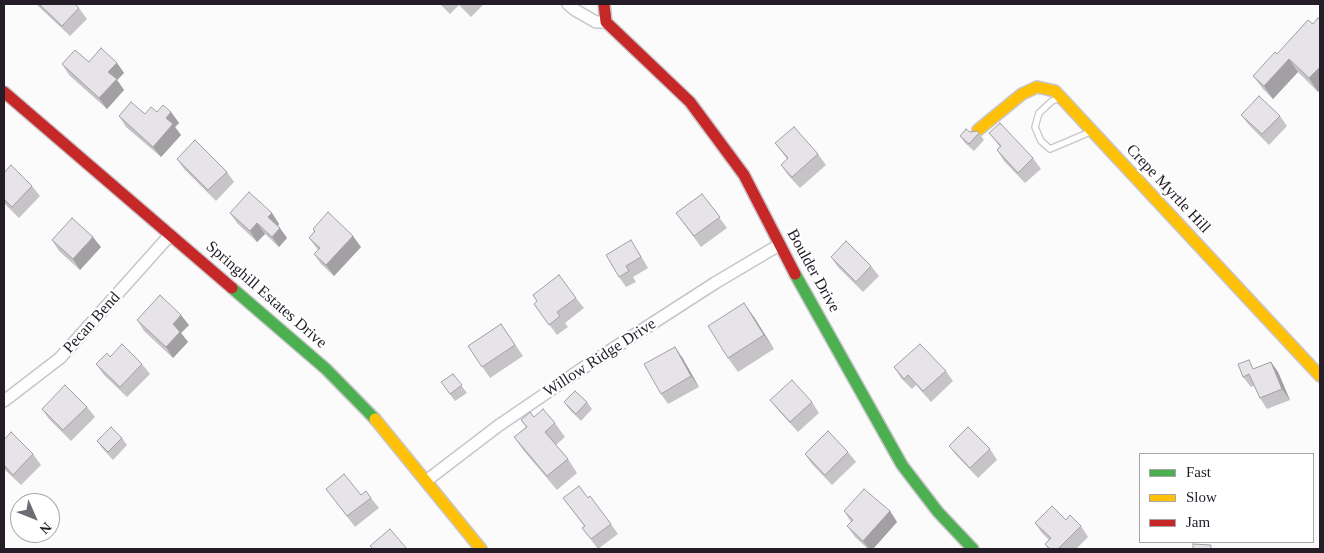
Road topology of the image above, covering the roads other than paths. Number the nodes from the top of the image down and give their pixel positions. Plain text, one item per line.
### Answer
1 (568, 4) edge
2 (604, 4) edge
3 (606, 22) junction
4 (4, 92) edge
5 (1060, 97) junction
6 (978, 130) edge
7 (1092, 131) junction
8 (170, 235) junction
9 (779, 245) junction
10 (1320, 376) edge
11 (4, 402) edge
12 (426, 481) junction
13 (480, 549) edge
14 (973, 549) edge

1 - 3 street, Boulder Drive
2 - 3 street
3 - 9 street, Boulder Drive
4 - 8 street, Springhill Estates Drive
5 - 6 street, Crepe Myrtle Hill
5 - 7 street, Crepe Myrtle Hill
5 - 7 lane
7 - 10 street, Crepe Myrtle Hill
8 - 11 street, Pecan Bend
8 - 12 street, Springhill Estates Drive
9 - 12 street, Willow Ridge Drive
9 - 14 street, Boulder Drive
12 - 13 street, Springhill Estates Drive

